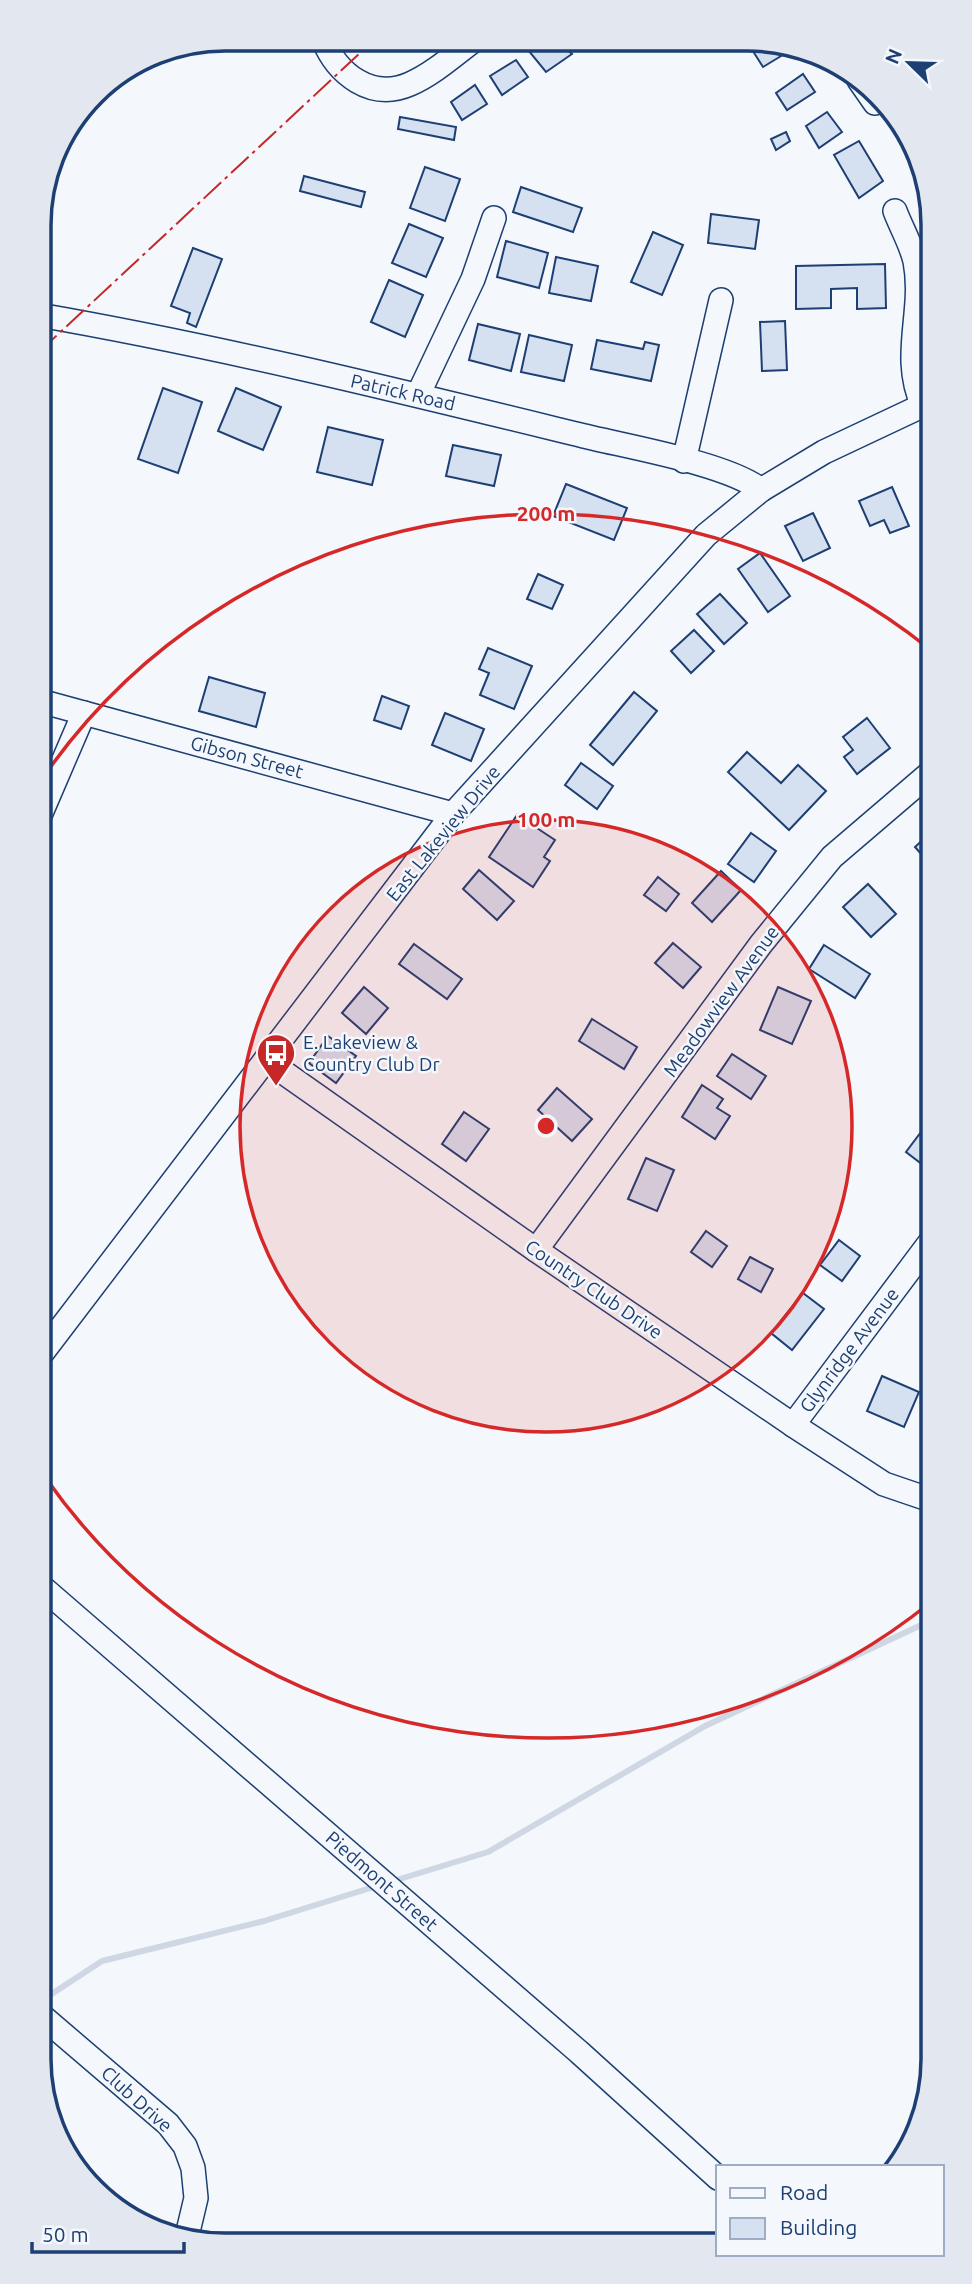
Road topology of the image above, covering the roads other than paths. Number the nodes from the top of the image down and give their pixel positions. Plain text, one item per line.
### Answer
1 (329, 51) edge
2 (458, 51) edge
3 (895, 211) dead end
4 (494, 218) dead end
5 (721, 300) dead end
6 (51, 318) edge
7 (921, 393) edge
8 (418, 395) junction
9 (921, 407) edge
10 (684, 461) junction
11 (761, 490) junction
12 (51, 704) edge
13 (84, 713) junction
14 (921, 781) edge
15 (51, 790) edge
16 (453, 814) junction
17 (266, 1060) junction
18 (536, 1250) junction
19 (921, 1253) edge
20 (51, 1341) edge
21 (793, 1425) junction
22 (921, 1497) edge
23 (51, 1594) edge
24 (51, 2024) edge
25 (716, 2176) edge
26 (189, 2229) edge

1 - 2 street
3 - 7 street
4 - 8 street
5 - 10 street
6 - 8 street, Patrick Road
8 - 10 street, Patrick Road
9 - 11 street, East Lakeview Drive
10 - 11 street, Patrick Road
11 - 16 street, East Lakeview Drive
12 - 13 street, Gibson Street
13 - 15 street
13 - 16 street, Gibson Street
14 - 18 street, Meadowview Avenue
16 - 17 street, East Lakeview Drive
17 - 18 street, Country Club Drive
17 - 20 street, East Lakeview Drive
18 - 21 street, Country Club Drive
19 - 21 street, Glynridge Avenue
21 - 22 street, Country Club Drive
23 - 25 street, Piedmont Street
24 - 26 street, Club Drive

